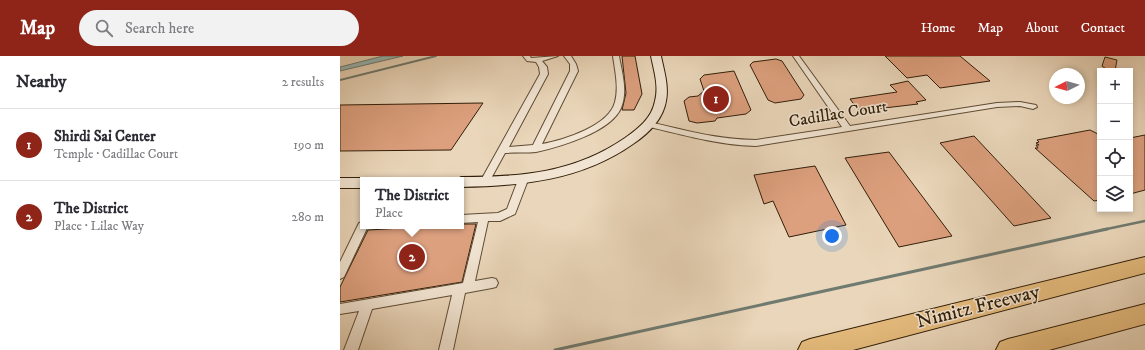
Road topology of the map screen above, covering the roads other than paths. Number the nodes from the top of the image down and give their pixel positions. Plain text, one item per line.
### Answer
1 (526, 56) edge
2 (554, 56) edge
3 (567, 56) edge
4 (616, 56) edge
5 (656, 56) edge
6 (796, 56) edge
7 (538, 60) junction
8 (1032, 107) dead end
9 (649, 124) junction
10 (847, 128) junction
11 (535, 149) junction
12 (503, 150) junction
13 (523, 180) junction
14 (464, 182) edge
15 (485, 182) junction
16 (340, 183) edge
17 (360, 183) edge
18 (484, 218) junction
19 (464, 219) edge
20 (362, 229) edge
21 (1145, 265) edge
22 (340, 274) edge
23 (492, 283) dead end
24 (464, 287) junction
25 (368, 304) junction
26 (340, 310) edge
27 (1145, 314) edge
28 (351, 350) edge
29 (446, 350) edge
30 (810, 350) edge
31 (1008, 350) edge

1 - 7 street
2 - 7 street
3 - 11 street
4 - 11 street
5 - 9 street
6 - 10 street
7 - 12 street
8 - 10 street, Cadillac Court
9 - 10 street, Cadillac Court
9 - 13 street
11 - 12 street
12 - 15 street
13 - 15 street
13 - 18 street
14 - 15 street
16 - 17 street
18 - 19 street
18 - 24 street
20 - 22 street
21 - 30 highway, Nimitz Freeway
23 - 24 street
24 - 25 street
24 - 29 street
25 - 26 street
25 - 28 street
27 - 31 highway

